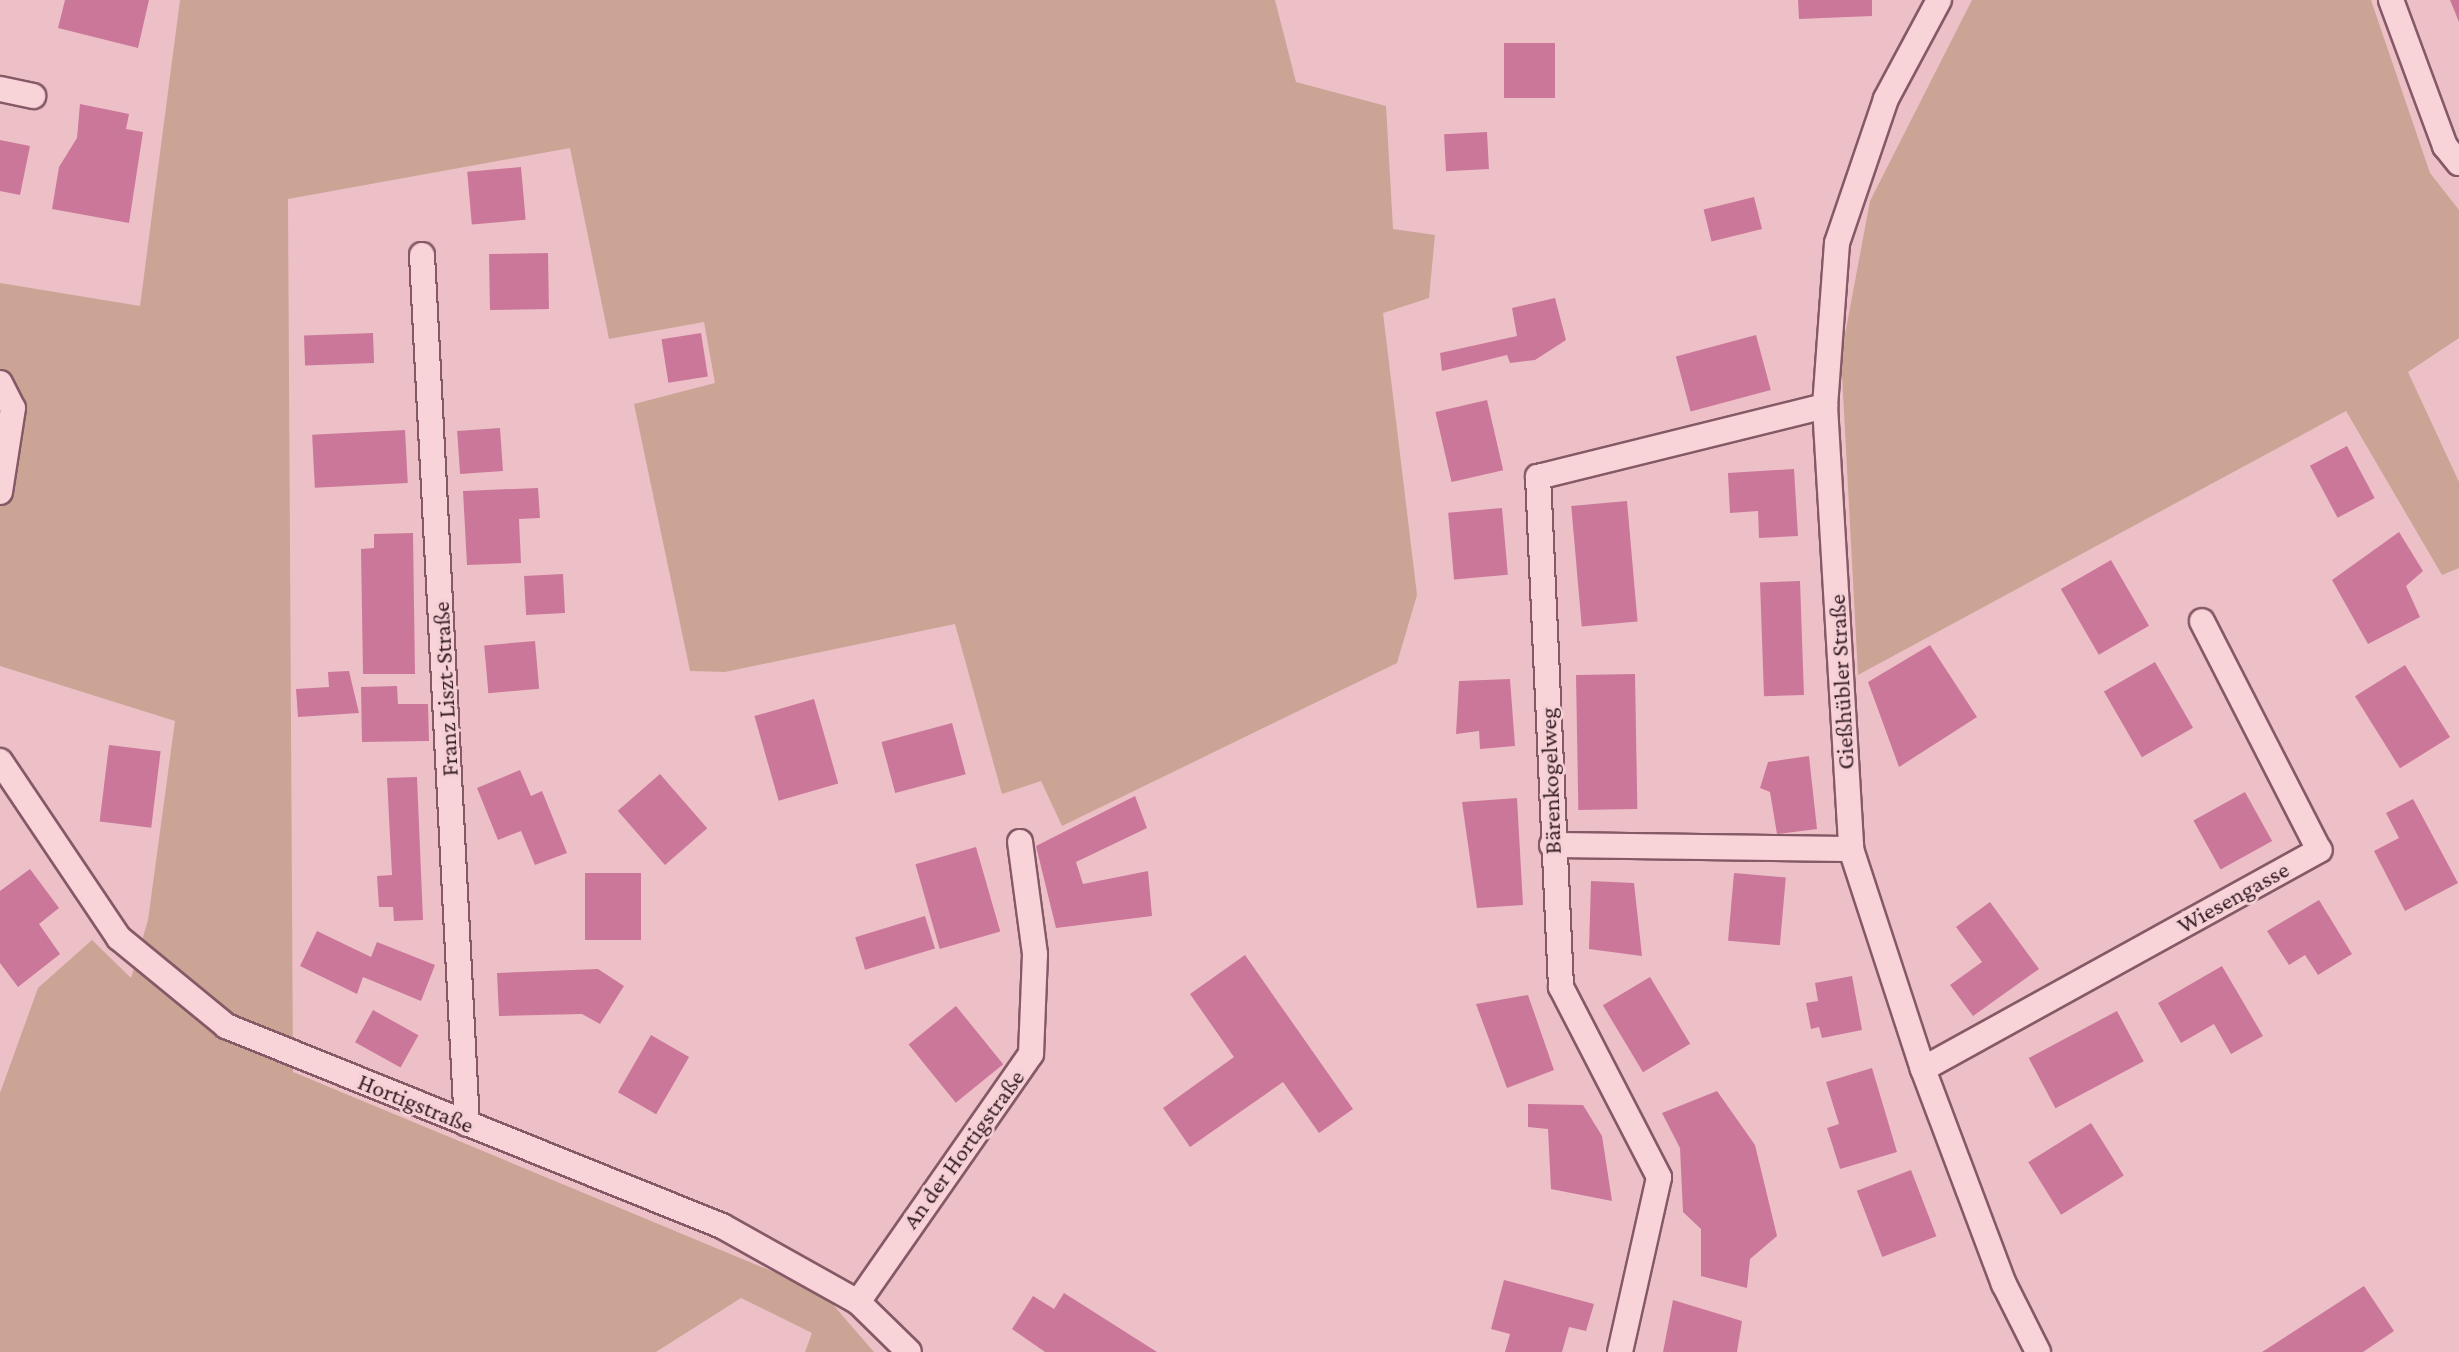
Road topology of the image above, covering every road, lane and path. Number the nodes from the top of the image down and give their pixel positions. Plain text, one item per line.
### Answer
1 (1939, 0) edge
2 (2391, 0) edge
3 (0, 89) edge
4 (33, 96) dead end
5 (2459, 163) edge
6 (422, 255) dead end
7 (0, 383) edge
8 (1825, 406) junction
9 (0, 492) edge
10 (2202, 621) dead end
11 (0, 761) edge
12 (1020, 842) dead end
13 (1552, 845) junction
14 (1851, 849) junction
15 (1923, 1069) junction
16 (467, 1124) junction
17 (858, 1302) junction
18 (900, 1350) edge
19 (1620, 1352) edge
20 (2038, 1352) edge

1 - 8 street, Gießhübler Straße
2 - 5 street
3 - 4 street
6 - 16 street, Franz Liszt-Straße
7 - 9 street
8 - 13 street, Bärenkogelweg
8 - 14 street, Gießhübler Straße
10 - 15 street, Wiesengasse
11 - 16 street, Hortigstraße
12 - 17 street, An der Hortigstraße
13 - 14 street
13 - 19 street, Bärenkogelweg
14 - 15 street, Gießhübler Straße
15 - 20 street, Gießhübler Straße
16 - 17 street, Hortigstraße
17 - 18 street, Hortigstraße

